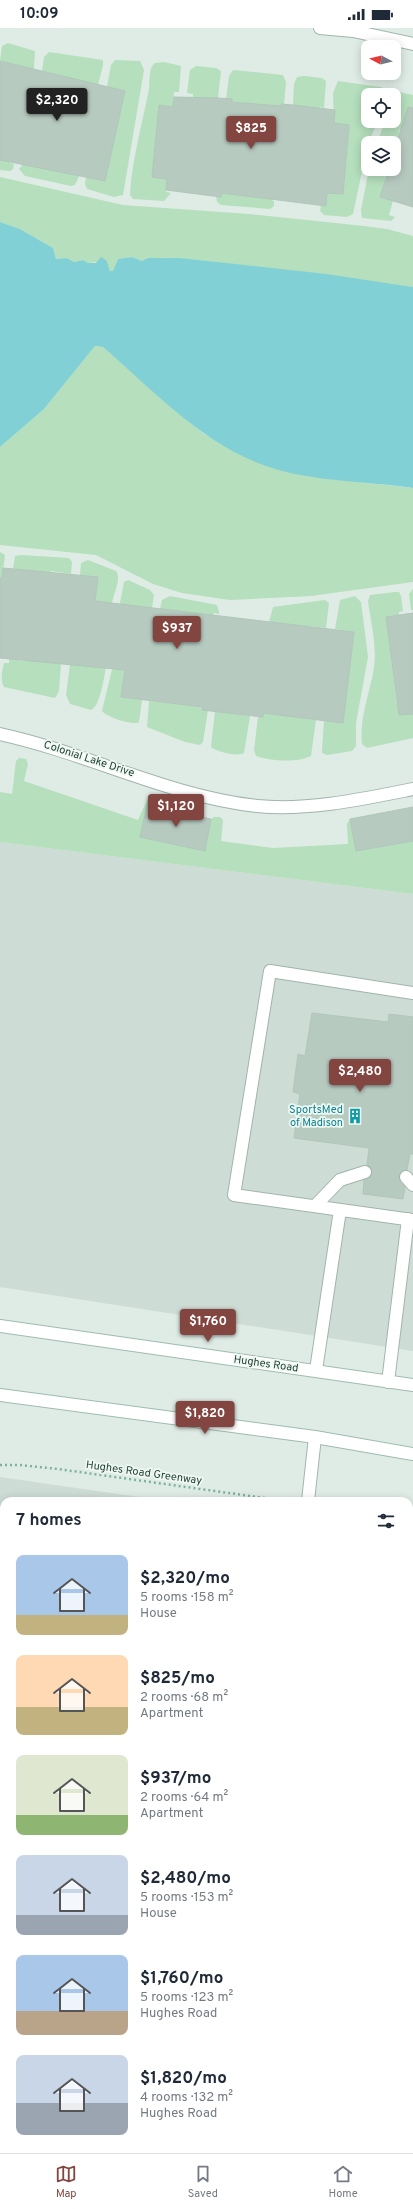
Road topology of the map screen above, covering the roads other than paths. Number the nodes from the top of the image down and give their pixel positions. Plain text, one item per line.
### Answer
1 (320, 28) edge
2 (413, 44) edge
3 (0, 734) edge
4 (413, 789) edge
5 (413, 993) edge
6 (366, 1172) dead end
7 (315, 1206) junction
8 (340, 1210) junction
9 (410, 1220) edge
10 (0, 1326) edge
11 (316, 1370) junction
12 (388, 1382) junction
13 (413, 1386) edge
14 (0, 1394) edge
15 (315, 1437) junction
16 (413, 1454) edge
17 (308, 1497) edge

1 - 2 main road
3 - 4 main road, Colonial Lake Drive
5 - 7 main road
6 - 7 main road
7 - 8 main road
8 - 9 main road
8 - 11 main road
9 - 12 main road
10 - 11 main road, Hughes Road
11 - 12 main road, Hughes Road
12 - 13 main road, Hughes Road
14 - 15 main road
15 - 16 main road
15 - 17 main road

